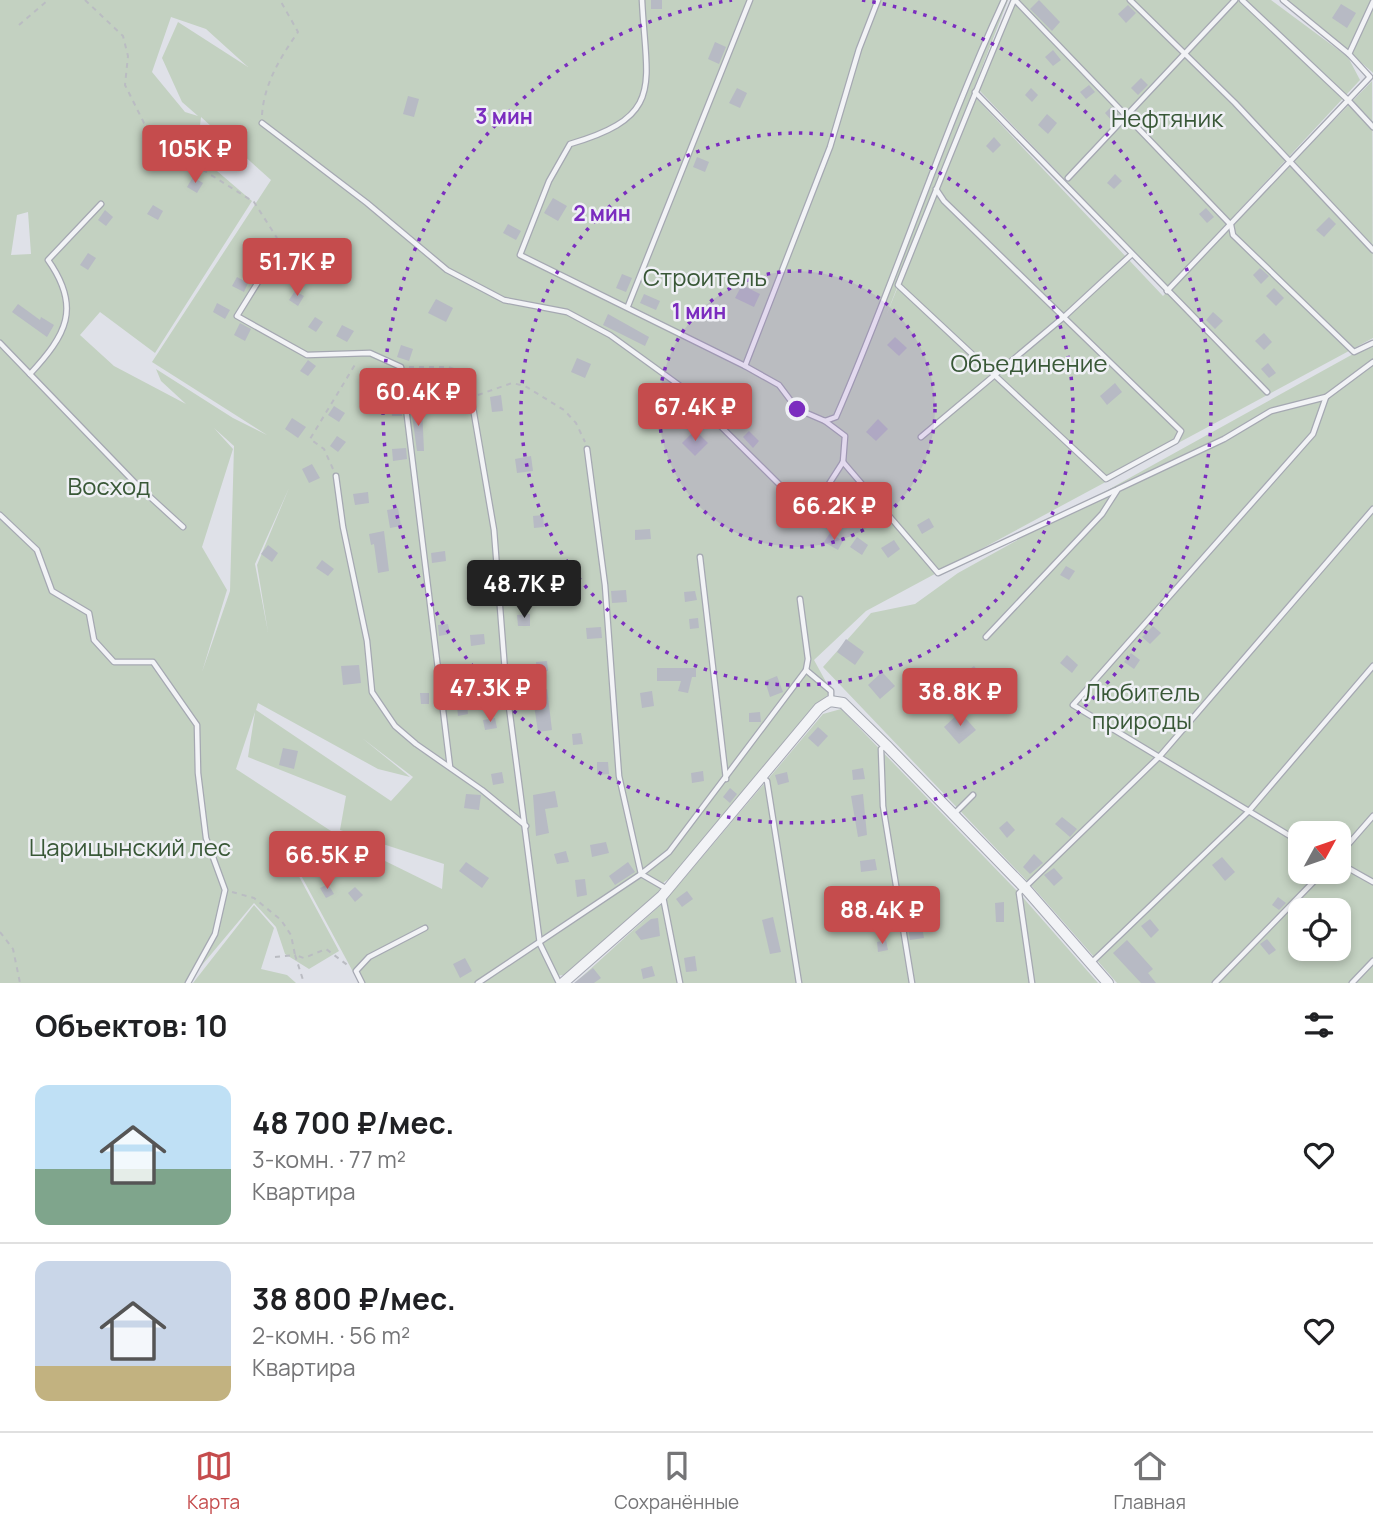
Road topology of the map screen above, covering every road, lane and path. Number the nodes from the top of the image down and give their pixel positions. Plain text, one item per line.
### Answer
1 (48, 0) edge
2 (85, 0) edge
3 (280, 0) edge
4 (642, 0) edge
5 (750, 0) edge
6 (878, 0) edge
7 (1004, 0) edge
8 (1014, 0) edge
9 (1130, 0) edge
10 (1235, 0) edge
11 (1242, 0) edge
12 (1283, 0) edge
13 (1373, 2) edge
14 (19, 25) dead end
15 (1186, 54) junction
16 (1349, 54) junction
17 (1372, 78) edge
18 (975, 92) junction
19 (1348, 100) junction
20 (1127, 116) junction
21 (262, 123) joint
22 (1373, 127) edge
23 (1290, 161) junction
24 (1068, 178) dead end
25 (936, 189) junction
26 (101, 204) dead end
27 (1231, 225) junction
28 (281, 245) joint
29 (1373, 250) edge
30 (1132, 254) junction
31 (1167, 291) junction
32 (628, 306) junction
33 (1065, 316) junction
34 (0, 342) edge
35 (1373, 343) edge
36 (362, 353) junction
37 (1373, 362) edge
38 (746, 366) junction
39 (401, 367) junction
40 (30, 374) junction
41 (995, 376) junction
42 (1268, 392) dead end
43 (471, 396) junction
44 (1326, 397) junction
45 (825, 421) junction
46 (921, 437) dead end
47 (587, 449) joint
48 (843, 462) junction
49 (336, 476) joint
50 (1118, 489) junction
51 (1373, 509) edge
52 (0, 515) edge
53 (183, 527) dead end
54 (700, 557) dead end
55 (800, 599) dead end
56 (986, 637) dead end
57 (1373, 666) edge
58 (806, 670) junction
59 (831, 701) junction
60 (886, 746) junction
61 (1160, 756) junction
62 (450, 766) junction
63 (763, 778) junction
64 (726, 779) junction
65 (973, 795) dead end
66 (1248, 812) junction
67 (953, 815) junction
68 (1373, 816) edge
69 (526, 827) junction
70 (1288, 835) edge
71 (1351, 841) edge
72 (1351, 870) edge
73 (641, 874) junction
74 (1373, 882) edge
75 (1311, 884) edge
76 (1025, 888) junction
77 (225, 890) junction
78 (665, 893) junction
79 (425, 928) dead end
80 (0, 932) edge
81 (540, 944) junction
82 (295, 955) junction
83 (275, 957) dead end
84 (1373, 961) edge
85 (1091, 963) junction
86 (356, 971) junction
87 (20, 983) edge
88 (188, 983) edge
89 (304, 983) edge
90 (362, 983) edge
91 (478, 983) edge
92 (561, 983) edge
93 (680, 983) edge
94 (799, 983) edge
95 (912, 983) edge
96 (1032, 983) edge
97 (1108, 983) edge
98 (1215, 983) edge
99 (1352, 983) edge

1 - 14 path
2 - 28 path
3 - 21 path
4 - 32 lane
5 - 32 lane
6 - 38 lane
7 - 45 lane
8 - 18 lane
8 - 20 lane
9 - 15 lane
10 - 15 lane
11 - 19 lane
12 - 16 lane
13 - 16 lane
15 - 20 lane
15 - 23 lane
16 - 17 lane
17 - 19 lane
18 - 25 lane
18 - 30 lane
19 - 22 lane
19 - 23 lane
20 - 24 lane
20 - 27 lane
21 - 48 lane
23 - 27 lane
23 - 29 lane
25 - 33 lane
25 - 41 lane
26 - 40 lane
27 - 31 lane
27 - 35 lane
28 - 36 lane
30 - 31 lane
30 - 33 lane
31 - 42 lane
32 - 38 lane
33 - 41 lane
33 - 41 lane
34 - 40 lane
36 - 39 lane
36 - 49 path
37 - 44 lane
38 - 45 lane
39 - 43 path
39 - 62 lane
40 - 53 lane
41 - 46 lane
43 - 47 path
43 - 69 lane
44 - 50 lane
44 - 61 lane
45 - 48 lane
47 - 73 lane
48 - 50 lane
49 - 62 lane
50 - 56 lane
51 - 61 lane
52 - 77 lane
54 - 64 lane
55 - 58 lane
57 - 66 lane
58 - 59 lane
58 - 64 lane
59 - 60 street
59 - 63 street
60 - 67 street
60 - 95 lane
61 - 66 lane
61 - 76 lane
62 - 69 lane
63 - 78 street
63 - 94 lane
64 - 73 lane
65 - 67 lane
66 - 70 lane
66 - 85 lane
67 - 76 street
68 - 71 lane
69 - 81 lane
72 - 74 lane
73 - 78 lane
73 - 81 lane
75 - 98 lane
76 - 85 street
76 - 96 lane
77 - 82 path
77 - 88 lane
78 - 92 street
78 - 93 lane
79 - 86 lane
80 - 87 path
81 - 91 lane
81 - 92 lane
82 - 83 path
82 - 86 path
82 - 89 path
84 - 99 lane
85 - 97 street
86 - 90 lane

